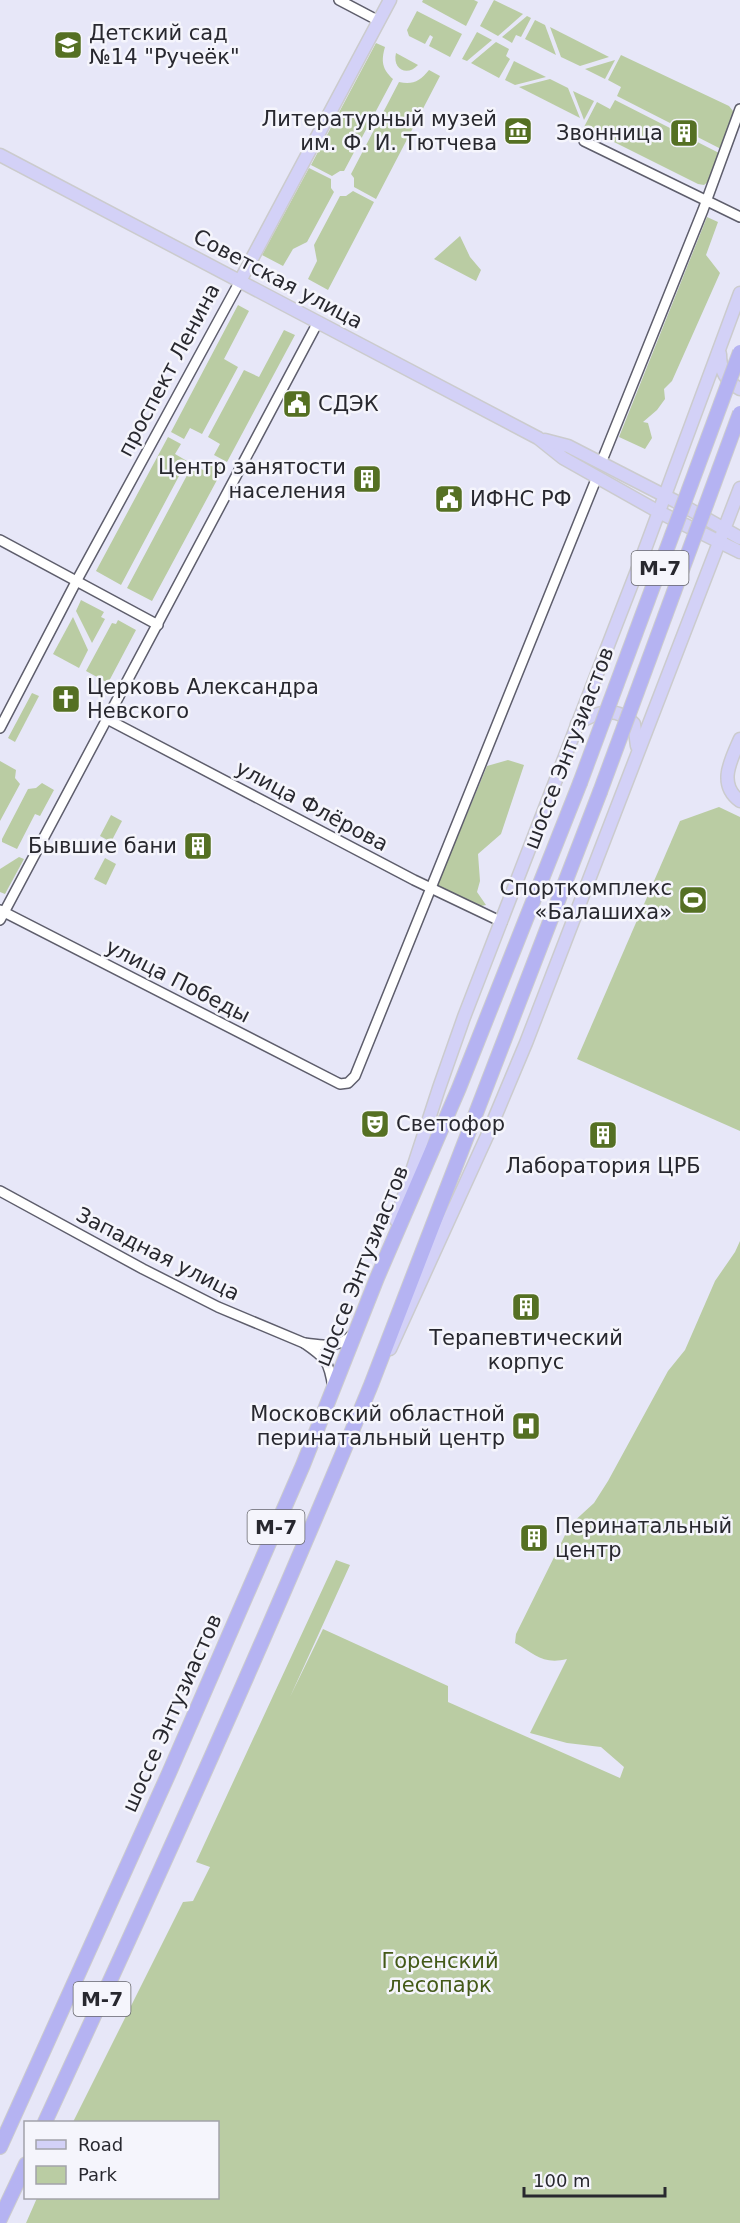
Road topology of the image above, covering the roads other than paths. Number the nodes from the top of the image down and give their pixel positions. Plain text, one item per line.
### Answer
1 (339, 0) edge
2 (390, 0) edge
3 (379, 21) junction
4 (740, 109) edge
5 (584, 141) dead end
6 (0, 155) edge
7 (706, 201) junction
8 (740, 217) edge
9 (240, 280) junction
10 (740, 293) edge
11 (318, 322) junction
12 (722, 344) junction
13 (740, 352) edge
14 (740, 389) edge
15 (740, 413) edge
16 (538, 438) junction
17 (601, 463) junction
18 (597, 477) junction
19 (740, 488) edge
20 (664, 496) junction
21 (659, 512) junction
22 (725, 530) junction
23 (740, 538) edge
24 (0, 540) edge
25 (720, 543) junction
26 (740, 552) edge
27 (77, 580) junction
28 (158, 625) junction
29 (107, 720) junction
30 (577, 724) junction
31 (0, 728) edge
32 (740, 739) edge
33 (635, 756) junction
34 (740, 801) edge
35 (430, 888) junction
36 (1, 914) edge
37 (502, 922) junction
38 (0, 1191) edge
39 (378, 1278) junction
40 (358, 1328) junction
41 (304, 1343) junction
42 (371, 1385) junction
43 (333, 1390) junction
44 (45, 2121) edge
45 (0, 2147) edge
46 (24, 2168) edge
47 (0, 2219) edge

1 - 3 street
2 - 3 main road, проспект Ленина
3 - 9 main road, проспект Ленина
4 - 7 street
5 - 7 street
6 - 9 main road, Советская улица
7 - 8 street
7 - 17 street
9 - 11 main road, Советская улица
9 - 27 street, проспект Ленина
10 - 12 main road
11 - 16 main road, Советская улица
11 - 28 street
12 - 14 main road
12 - 20 main road
13 - 39 highway, шоссе Энтузиастов / М-7, bridge
15 - 42 highway, шоссе Энтузиастов / М-7, bridge
16 - 17 main road, Советская улица
16 - 18 main road, Советская улица
17 - 20 main road, Советская улица
18 - 21 main road, Советская улица
18 - 35 street
19 - 22 main road
20 - 21 main road
20 - 22 main road, Советская улица
21 - 25 main road, Советская улица
21 - 30 main road
22 - 23 main road, Советская улица
22 - 25 main road
24 - 27 street
25 - 26 main road, Советская улица
25 - 33 main road
27 - 28 street
27 - 31 street, проспект Ленина
28 - 29 street
29 - 35 street, улица Флёрова
29 - 36 street
30 - 33 main road
30 - 37 main road
32 - 34 main road
33 - 42 main road
35 - 36 street, улица Победы
35 - 37 street, улица Флёрова
37 - 39 main road
38 - 41 street, Западная улица
39 - 40 highway, шоссе Энтузиастов / М-7
40 - 41 street, Западная улица
40 - 43 highway, шоссе Энтузиастов / М-7
41 - 43 street, Западная улица
42 - 44 highway, шоссе Энтузиастов / М-7
43 - 45 highway, шоссе Энтузиастов / М-7
46 - 47 highway

